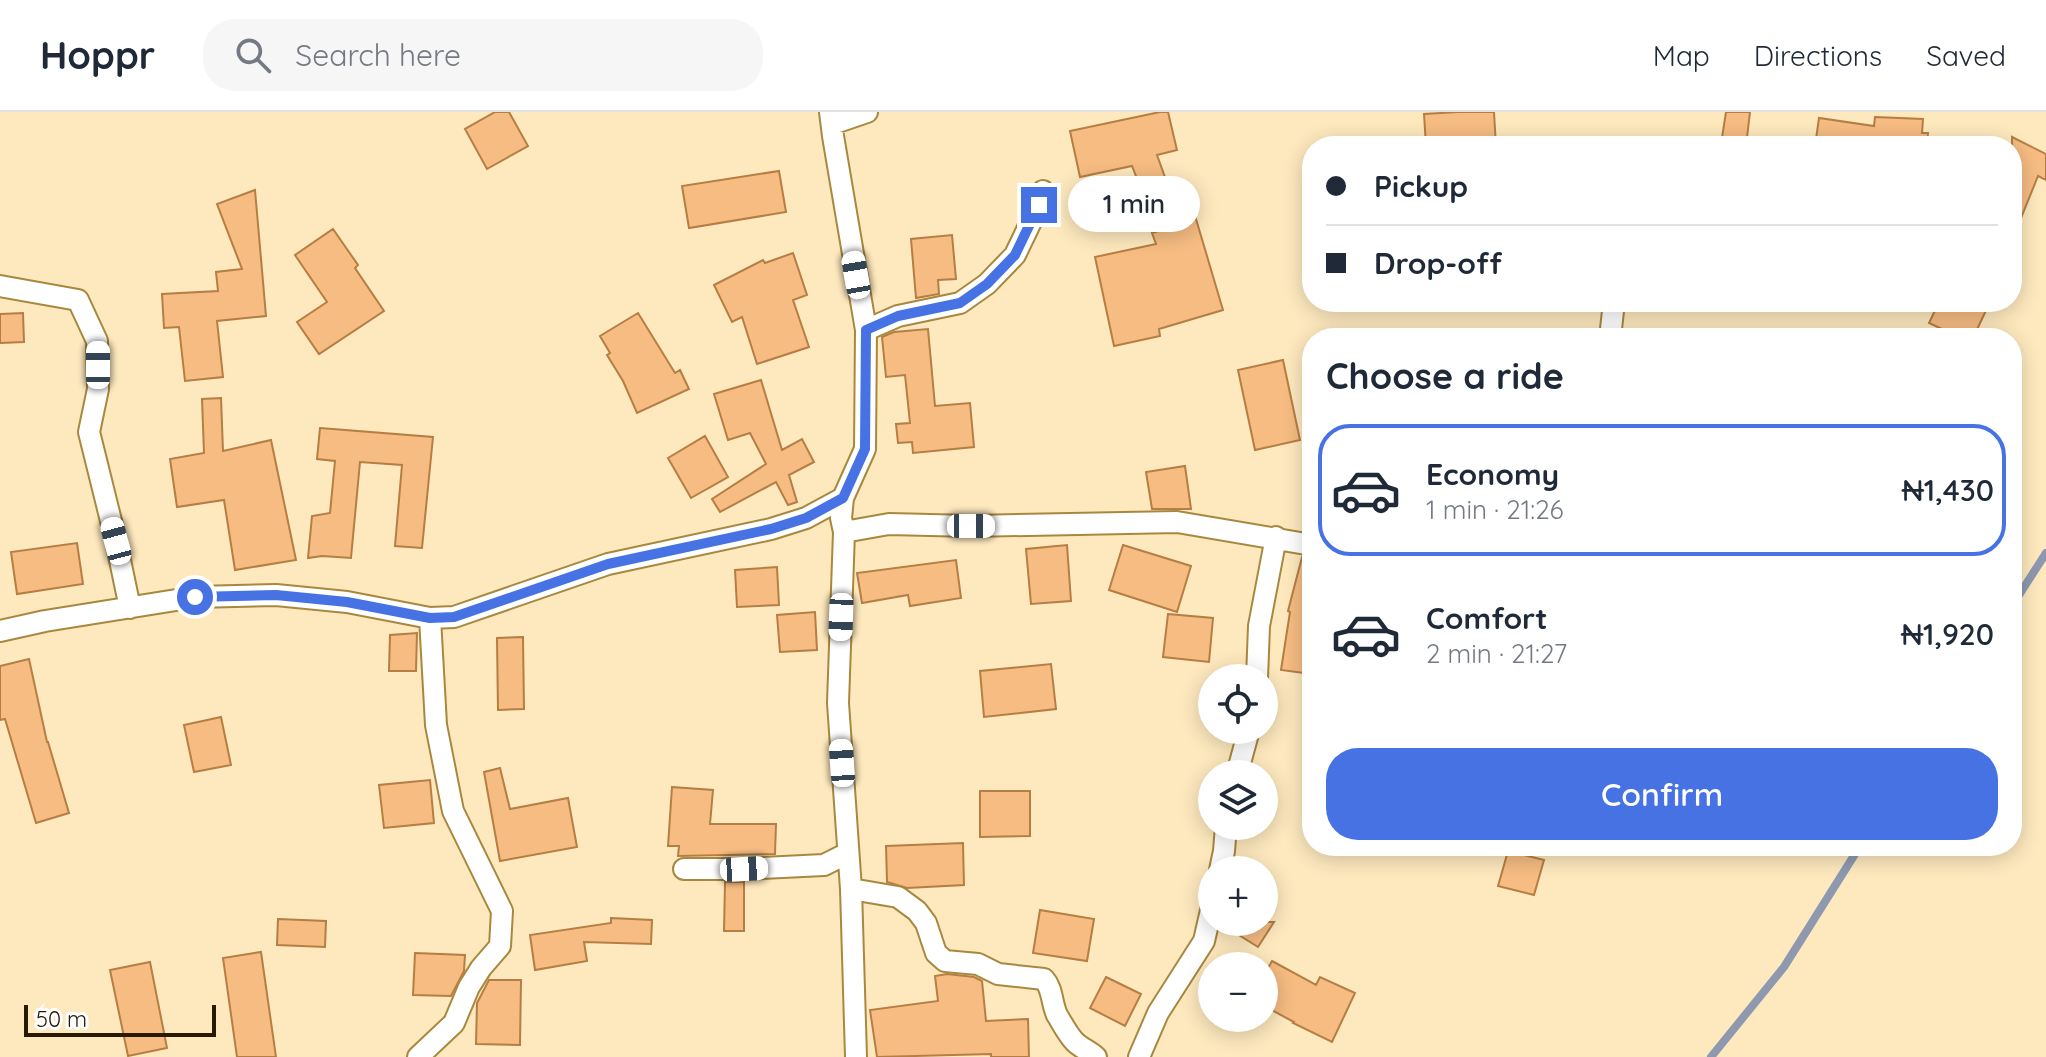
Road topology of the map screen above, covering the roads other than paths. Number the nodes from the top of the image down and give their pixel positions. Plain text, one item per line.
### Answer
1 (867, 112) edge
2 (831, 118) edge
3 (1043, 191) dead end
4 (0, 286) edge
5 (866, 330) junction
6 (843, 498) junction
7 (844, 532) junction
8 (1276, 537) junction
9 (1302, 543) edge
10 (130, 608) junction
11 (430, 618) junction
12 (0, 631) edge
13 (1258, 664) edge
14 (848, 853) junction
15 (684, 869) dead end
16 (851, 889) junction
17 (1205, 936) edge
18 (418, 1057) edge
19 (856, 1057) edge
20 (1096, 1057) edge
21 (1139, 1057) edge

1 - 2 street
2 - 5 street
3 - 5 street
4 - 10 street
5 - 6 street
6 - 7 street
6 - 11 street
7 - 8 street
7 - 14 street
8 - 9 street
8 - 13 street
10 - 11 street
10 - 12 street
11 - 18 street
14 - 15 street
14 - 16 street
16 - 19 street
16 - 20 street
17 - 21 street

